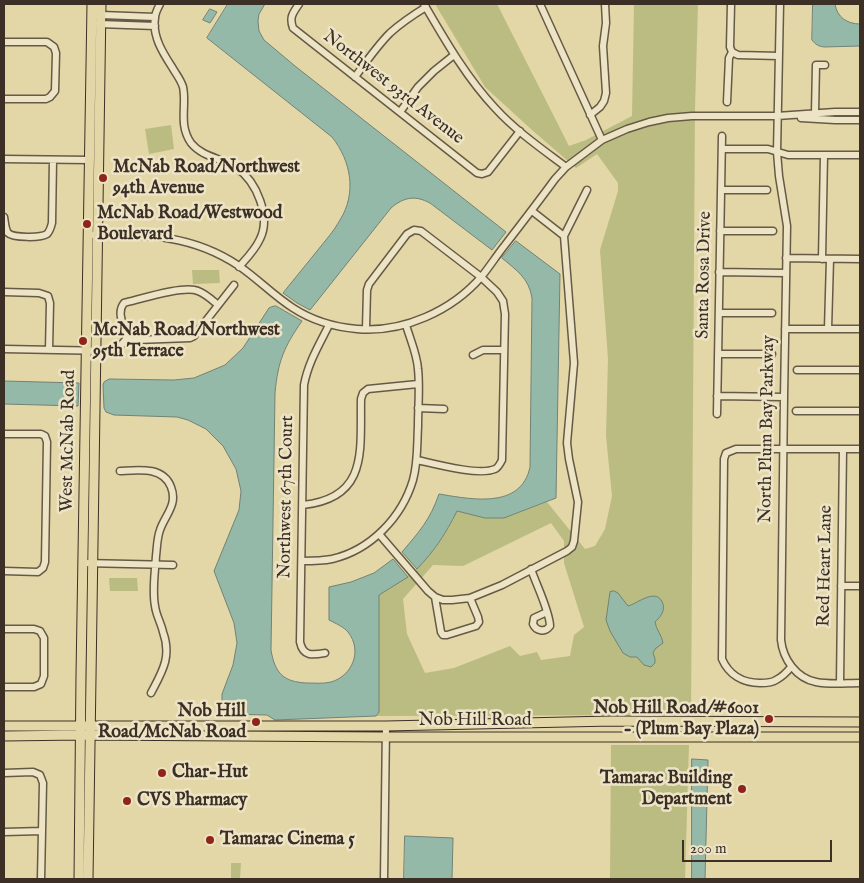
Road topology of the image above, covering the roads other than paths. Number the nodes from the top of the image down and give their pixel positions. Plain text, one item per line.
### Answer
1 (92, 4) edge
2 (101, 4) edge
3 (160, 4) edge
4 (299, 4) edge
5 (540, 4) edge
6 (605, 4) edge
7 (731, 4) edge
8 (780, 4) edge
9 (425, 5) edge
10 (155, 17) junction
11 (98, 20) junction
12 (155, 26) junction
13 (4, 42) edge
14 (732, 52) junction
15 (454, 56) junction
16 (779, 56) junction
17 (825, 65) dead end
18 (355, 78) junction
19 (4, 99) edge
20 (727, 102) dead end
21 (400, 112) junction
22 (860, 112) edge
23 (815, 113) junction
24 (590, 115) junction
25 (777, 116) junction
26 (860, 120) edge
27 (520, 131) junction
28 (722, 136) dead end
29 (602, 140) junction
30 (722, 149) junction
31 (777, 152) junction
32 (860, 154) edge
33 (824, 155) junction
34 (4, 159) edge
35 (53, 160) junction
36 (90, 160) junction
37 (566, 167) junction
38 (587, 190) dead end
39 (721, 190) junction
40 (767, 190) dead end
41 (532, 211) junction
42 (4, 217) edge
43 (720, 231) junction
44 (773, 231) dead end
45 (93, 235) junction
46 (564, 236) junction
47 (786, 258) junction
48 (822, 259) junction
49 (830, 259) junction
50 (860, 259) edge
51 (239, 267) junction
52 (719, 272) junction
53 (786, 274) junction
54 (481, 277) junction
55 (234, 285) dead end
56 (4, 292) edge
57 (218, 305) junction
58 (772, 313) dead end
59 (719, 314) junction
60 (329, 325) junction
61 (406, 325) junction
62 (366, 329) junction
63 (785, 329) junction
64 (828, 329) junction
65 (860, 329) edge
66 (128, 337) junction
67 (4, 349) edge
68 (48, 350) junction
69 (504, 350) junction
70 (92, 351) junction
71 (718, 354) junction
72 (772, 354) dead end
73 (473, 355) dead end
74 (797, 370) dead end
75 (860, 370) edge
76 (418, 384) junction
77 (717, 396) junction
78 (784, 397) junction
79 (418, 408) junction
80 (444, 409) dead end
81 (796, 411) dead end
82 (860, 412) edge
83 (717, 414) dead end
84 (4, 434) edge
85 (783, 448) junction
86 (843, 449) junction
87 (860, 449) edge
88 (417, 460) junction
89 (120, 470) dead end
90 (303, 505) junction
91 (379, 534) junction
92 (302, 561) junction
93 (88, 563) junction
94 (155, 564) junction
95 (173, 565) dead end
96 (531, 570) junction
97 (4, 571) edge
98 (841, 586) junction
99 (860, 586) edge
100 (435, 597) junction
101 (470, 598) junction
102 (547, 612) dead end
103 (4, 629) edge
104 (325, 653) dead end
105 (791, 667) junction
106 (840, 683) junction
107 (860, 683) edge
108 (4, 687) edge
109 (151, 694) dead end
110 (860, 722) edge
111 (4, 726) edge
112 (386, 726) junction
113 (85, 730) junction
114 (4, 736) edge
115 (386, 737) junction
116 (860, 738) edge
117 (4, 773) edge
118 (42, 831) junction
119 (4, 832) edge
120 (41, 879) edge
121 (79, 879) edge
122 (88, 879) edge
123 (384, 879) edge

1 - 11 main road, West McNab Road
2 - 11 main road, West McNab Road
3 - 10 street
4 - 18 street, Northwest 93rd Avenue
5 - 24 street
6 - 24 street
7 - 14 street
8 - 16 street, North Plum Bay Parkway
9 - 15 street
9 - 18 street
10 - 11 street
10 - 12 street
11 - 12 street
11 - 36 main road, West McNab Road
11 - 45 main road, West McNab Road
12 - 51 street
13 - 19 street
14 - 16 street
14 - 20 street
15 - 21 street
15 - 27 street
16 - 25 street, North Plum Bay Parkway
17 - 23 street
18 - 21 street, Northwest 93rd Avenue
21 - 27 street, Northwest 93rd Avenue
22 - 23 street
23 - 25 street
24 - 29 street
25 - 26 street
25 - 29 street
25 - 31 street, North Plum Bay Parkway
27 - 37 street
28 - 30 street, Santa Rosa Drive
29 - 37 street
30 - 31 street
30 - 39 street, Santa Rosa Drive
31 - 33 street
31 - 47 street, North Plum Bay Parkway
32 - 33 street
33 - 48 street
34 - 35 street
35 - 36 street
35 - 42 street
36 - 45 main road, West McNab Road
37 - 41 street
38 - 46 street
39 - 40 street
39 - 43 street, Santa Rosa Drive
41 - 46 street
41 - 54 street
43 - 44 street
43 - 52 street, Santa Rosa Drive
45 - 51 street
45 - 70 main road, West McNab Road
46 - 96 street
47 - 48 street
47 - 53 street, North Plum Bay Parkway
48 - 49 street
49 - 50 street
49 - 64 street
51 - 60 street
52 - 53 street
52 - 59 street, Santa Rosa Drive
53 - 63 street, North Plum Bay Parkway
54 - 61 street
54 - 62 street
54 - 69 street
55 - 57 street
56 - 68 street
57 - 66 street
57 - 66 street
58 - 59 street
59 - 71 street, Santa Rosa Drive
60 - 62 street
60 - 90 street, Northwest 67th Court
61 - 62 street
61 - 76 street
63 - 64 street
63 - 78 street, North Plum Bay Parkway
64 - 65 street
66 - 70 street
67 - 68 street
68 - 70 street
69 - 73 street
69 - 88 street
70 - 93 main road, West McNab Road
71 - 72 street
71 - 77 street, Santa Rosa Drive
74 - 75 street
76 - 79 street
76 - 90 street
77 - 78 street
77 - 83 street, Santa Rosa Drive
78 - 85 street, North Plum Bay Parkway
79 - 80 street
79 - 88 street
81 - 82 street
84 - 97 street
85 - 86 street
85 - 105 street, North Plum Bay Parkway
85 - 105 street
86 - 87 street
86 - 98 street, Red Heart Lane
88 - 91 street
89 - 94 street
90 - 92 street, Northwest 67th Court
91 - 92 street
91 - 100 street
92 - 104 street, Northwest 67th Court
93 - 94 street
93 - 113 main road, West McNab Road
94 - 95 street
94 - 109 street
96 - 101 street
96 - 102 street
98 - 99 street
98 - 106 street, Red Heart Lane
100 - 101 street
100 - 101 street
103 - 108 street
105 - 106 street
106 - 107 street
110 - 112 main road, Nob Hill Road
111 - 113 main road
112 - 113 main road, Nob Hill Road
112 - 115 street
113 - 114 main road
113 - 115 main road, Nob Hill Road
113 - 121 main road, West McNab Road
113 - 122 main road, West McNab Road
115 - 116 main road, Nob Hill Road
115 - 123 street
117 - 118 street
118 - 119 street
118 - 120 street

